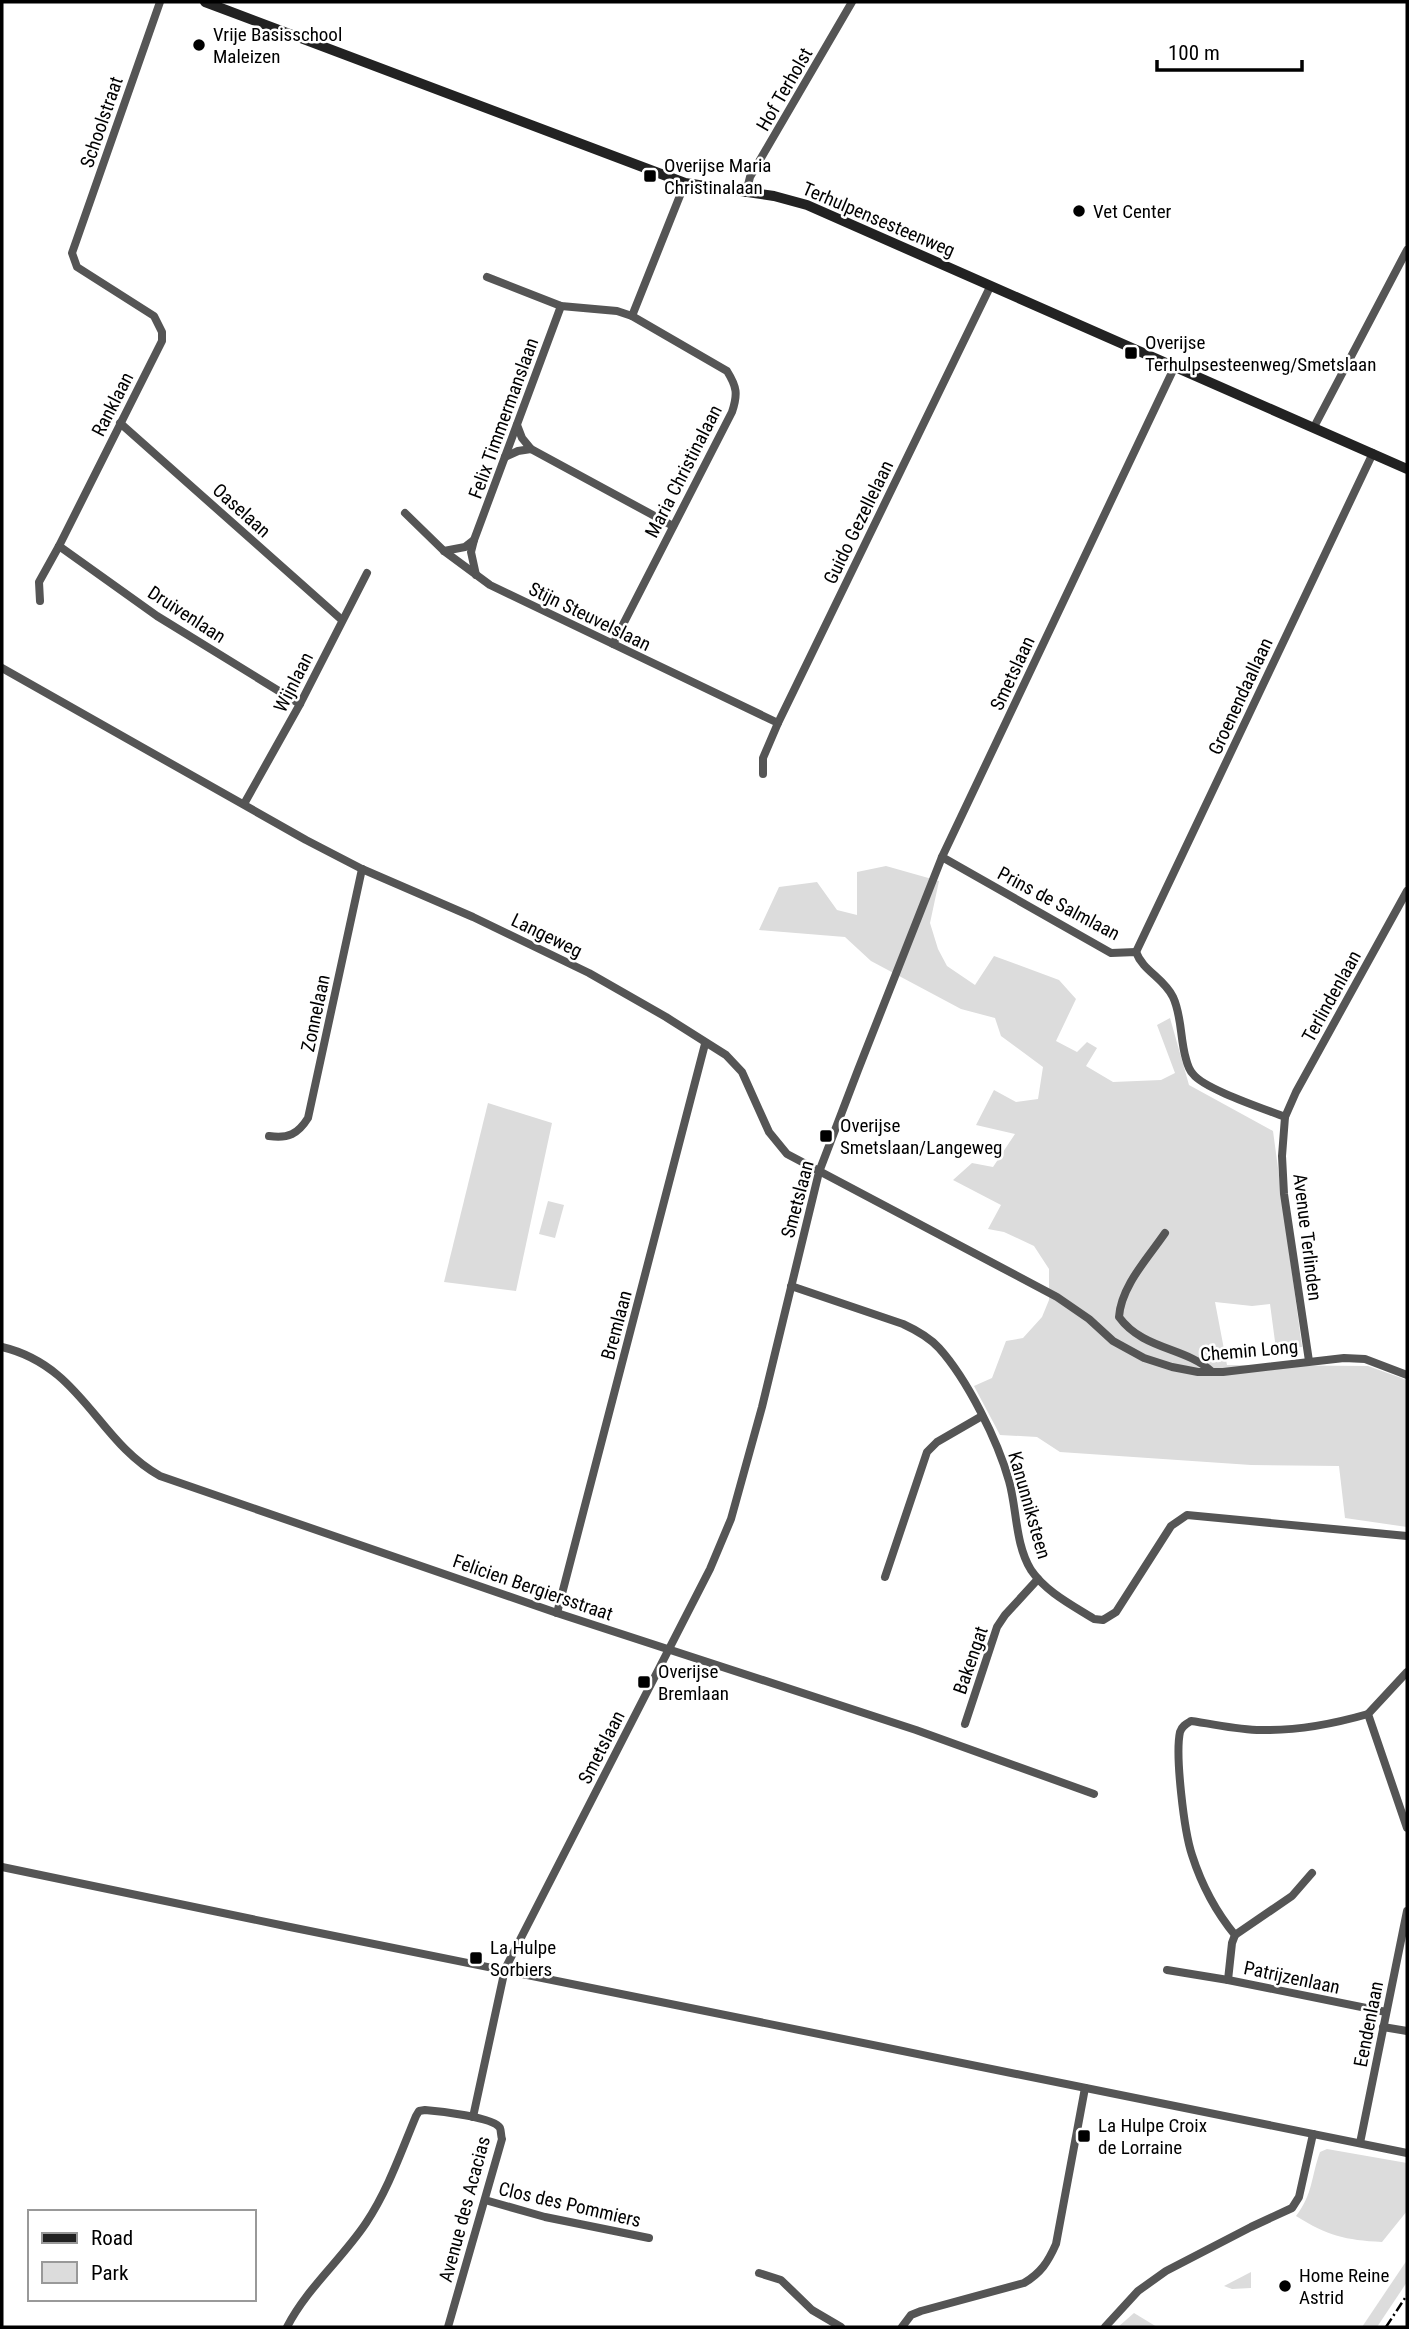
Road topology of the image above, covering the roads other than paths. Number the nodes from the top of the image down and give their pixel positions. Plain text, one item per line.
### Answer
1 (160, 2) edge
2 (205, 2) edge
3 (852, 2) edge
4 (685, 183) junction
5 (746, 193) junction
6 (1407, 250) edge
7 (72, 253) joint
8 (486, 276) dead end
9 (990, 287) junction
10 (561, 306) junction
11 (632, 316) junction
12 (1175, 366) junction
13 (120, 423) junction
14 (517, 425) junction
15 (1314, 427) junction
16 (531, 449) junction
17 (1373, 453) junction
18 (505, 457) junction
19 (1407, 469) edge
20 (405, 513) dead end
21 (673, 526) junction
22 (474, 540) junction
23 (59, 546) junction
24 (444, 551) junction
25 (367, 573) dead end
26 (476, 576) junction
27 (40, 601) dead end
28 (342, 620) junction
29 (613, 644) junction
30 (2, 668) edge
31 (300, 704) junction
32 (778, 723) junction
33 (763, 774) dead end
34 (244, 804) junction
35 (942, 857) junction
36 (362, 869) junction
37 (1407, 891) edge
38 (1136, 952) junction
39 (705, 1044) junction
40 (1285, 1117) junction
41 (269, 1136) dead end
42 (819, 1172) junction
43 (1165, 1233) dead end
44 (1031, 1283) joint
45 (791, 1286) junction
46 (2, 1347) edge
47 (1309, 1361) junction
48 (1211, 1371) junction
49 (1407, 1376) edge
50 (982, 1416) junction
51 (1407, 1536) edge
52 (885, 1577) dead end
53 (1038, 1578) junction
54 (557, 1613) junction
55 (668, 1650) junction
56 (1407, 1672) edge
57 (1368, 1714) junction
58 (965, 1724) dead end
59 (1094, 1794) dead end
60 (1407, 1828) edge
61 (2, 1867) edge
62 (1312, 1873) dead end
63 (1407, 1911) edge
64 (1235, 1935) junction
65 (505, 1969) junction
66 (1167, 1970) dead end
67 (1228, 1980) junction
68 (1386, 2012) junction
69 (1383, 2026) junction
70 (1407, 2031) edge
71 (1085, 2088) junction
72 (473, 2117) junction
73 (1313, 2134) junction
74 (1360, 2143) junction
75 (1407, 2153) edge
76 (485, 2200) junction
77 (649, 2238) dead end
78 (759, 2273) dead end
79 (287, 2327) edge
80 (448, 2327) edge
81 (841, 2327) edge
82 (902, 2327) edge
83 (1105, 2327) edge

1 - 7 street, Schoolstraat
2 - 4 main road, Terhulpensesteenweg
3 - 5 street, Hof Terholst
4 - 5 main road, Terhulpensesteenweg
4 - 11 street
5 - 9 main road, Terhulpensesteenweg
6 - 15 street
7 - 13 street, Ranklaan
8 - 10 street, Maria Christinalaan
9 - 12 main road, Terhulpensesteenweg
9 - 32 street, Guido Gezellelaan
10 - 11 street, Maria Christinalaan
10 - 14 street, Felix Timmermanslaan
11 - 21 street, Maria Christinalaan
12 - 15 main road, Terhulpensesteenweg
12 - 35 street, Smetslaan
13 - 23 street, Ranklaan
13 - 28 street, Oaselaan
14 - 16 street
14 - 18 street, Felix Timmermanslaan
15 - 17 main road, Terhulpensesteenweg
16 - 18 street
16 - 21 street
17 - 19 main road, Terhulpensesteenweg
17 - 38 street, Groenendaallaan
18 - 22 street, Felix Timmermanslaan
20 - 24 street, Stijn Steuvelslaan
21 - 29 street, Maria Christinalaan
22 - 24 street
22 - 26 street, Felix Timmermanslaan
23 - 27 street, Ranklaan
23 - 31 street, Druivenlaan
24 - 26 street, Stijn Steuvelslaan
25 - 28 street, Wijnlaan
26 - 29 street, Stijn Steuvelslaan
28 - 31 street, Wijnlaan
29 - 32 street, Stijn Steuvelslaan
30 - 34 street, Langeweg
31 - 34 street, Wijnlaan
32 - 33 street, Guido Gezellelaan
34 - 36 street, Langeweg
35 - 38 street, Prins de Salmlaan
35 - 42 street, Smetslaan
36 - 39 street, Langeweg
36 - 41 street, Zonnelaan
37 - 40 street, Terlindenlaan
38 - 40 street, Prins de Salmlaan
39 - 42 street, Langeweg
39 - 54 street, Bremlaan
40 - 47 street, Avenue Terlinden
42 - 44 street, Langeweg
42 - 45 street, Smetslaan
43 - 48 street
44 - 48 street, Chemin Long
45 - 50 street, Kanunniksteen
45 - 55 street, Smetslaan
46 - 54 street, Felicien Bergiersstraat
47 - 48 street, Chemin Long
47 - 49 street, Chemin Long
50 - 52 street
50 - 53 street, Kanunniksteen
51 - 53 street, Kanunniksteen
53 - 58 street, Bakengat
54 - 55 street, Felicien Bergiersstraat
55 - 59 street, Felicien Bergiersstraat
55 - 65 street, Smetslaan
56 - 57 street
57 - 60 street
57 - 64 street, Patrijzenlaan
61 - 65 street
62 - 64 street
63 - 68 street, Eendenlaan
64 - 67 street, Patrijzenlaan
65 - 71 street
65 - 72 street, Smetslaan
66 - 67 street
67 - 68 street, Patrijzenlaan
68 - 69 street, Eendenlaan
69 - 70 street
69 - 74 street, Eendenlaan
71 - 73 street
71 - 82 street
72 - 76 street, Avenue des Acacias
72 - 79 street
73 - 74 street
73 - 83 street
74 - 75 street
76 - 77 street, Clos des Pommiers
76 - 80 street, Avenue des Acacias
78 - 81 street

